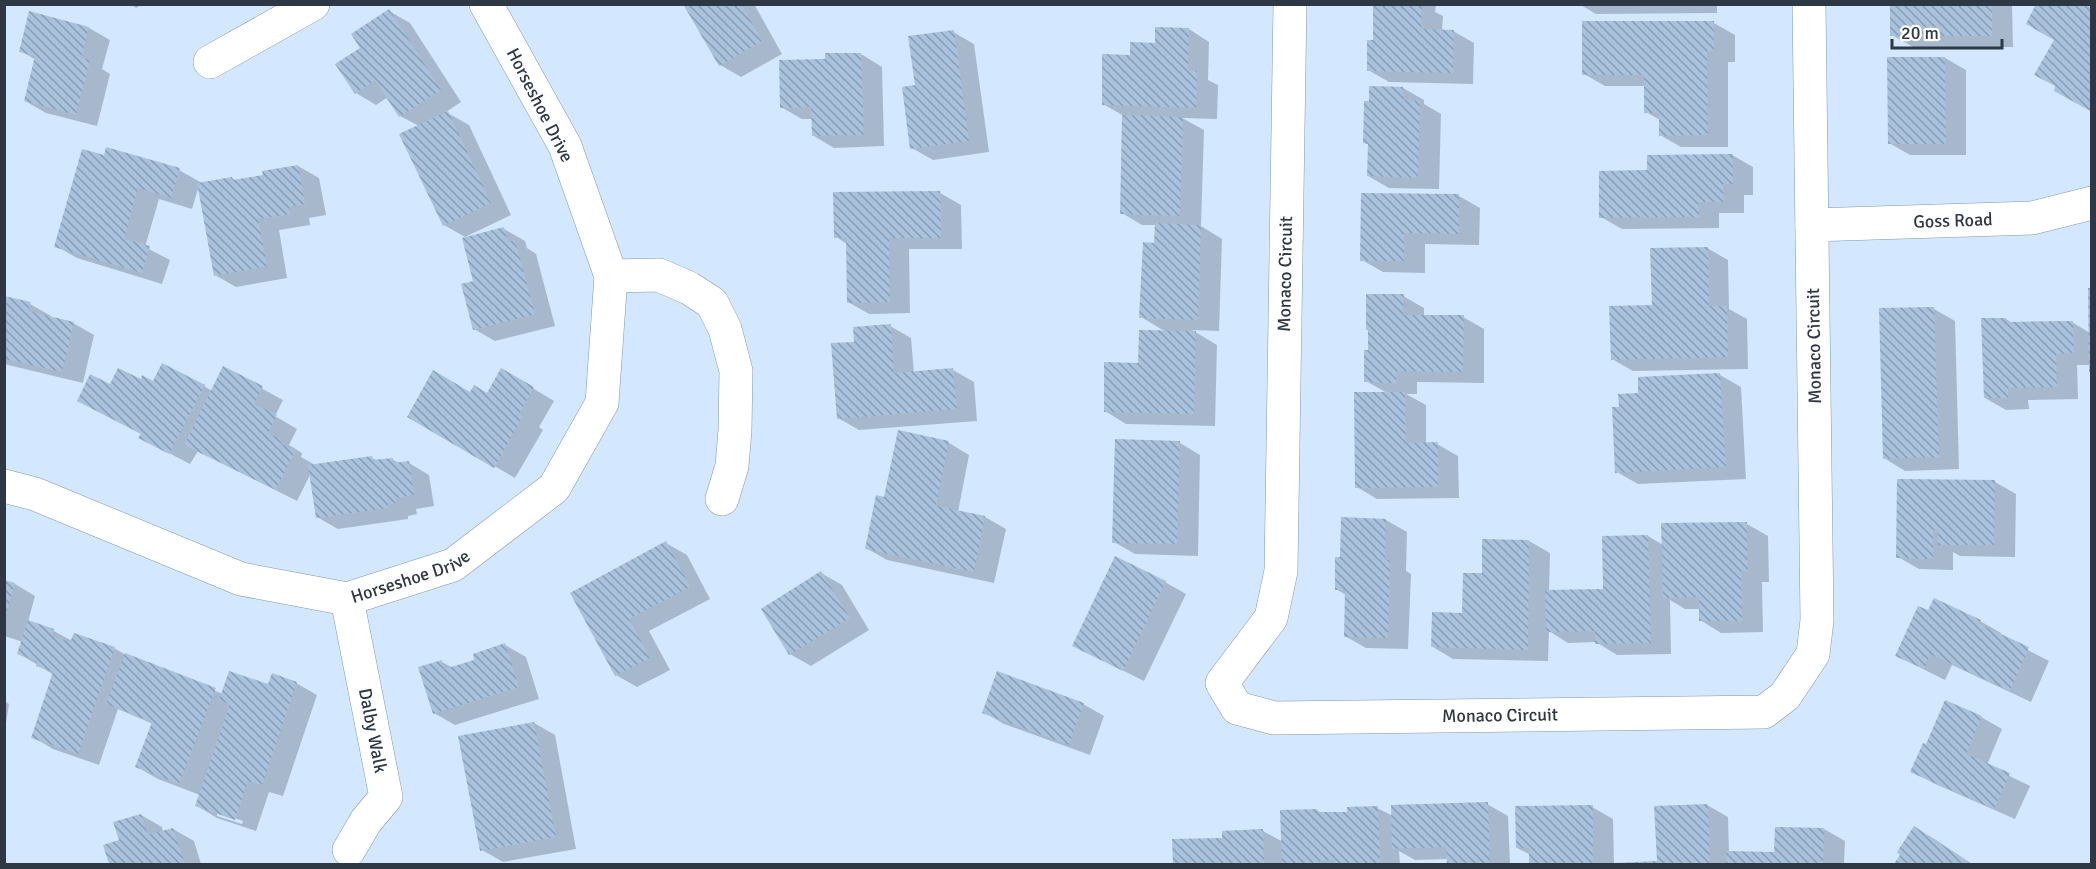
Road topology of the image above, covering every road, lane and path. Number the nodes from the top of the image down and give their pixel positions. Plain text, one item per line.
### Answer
1 (313, 4) edge
2 (486, 4) edge
3 (1290, 4) edge
4 (1809, 4) edge
5 (210, 62) dead end
6 (2091, 203) edge
7 (1812, 225) junction
8 (611, 276) junction
9 (4, 486) edge
10 (722, 498) dead end
11 (347, 599) junction
12 (349, 850) dead end

1 - 5 street
2 - 8 street, Horseshoe Drive
3 - 7 street, Monaco Circuit
4 - 7 street, Monaco Circuit
6 - 7 street, Goss Road
8 - 10 street
8 - 11 street, Horseshoe Drive
9 - 11 street, Horseshoe Drive
11 - 12 street, Dalby Walk

